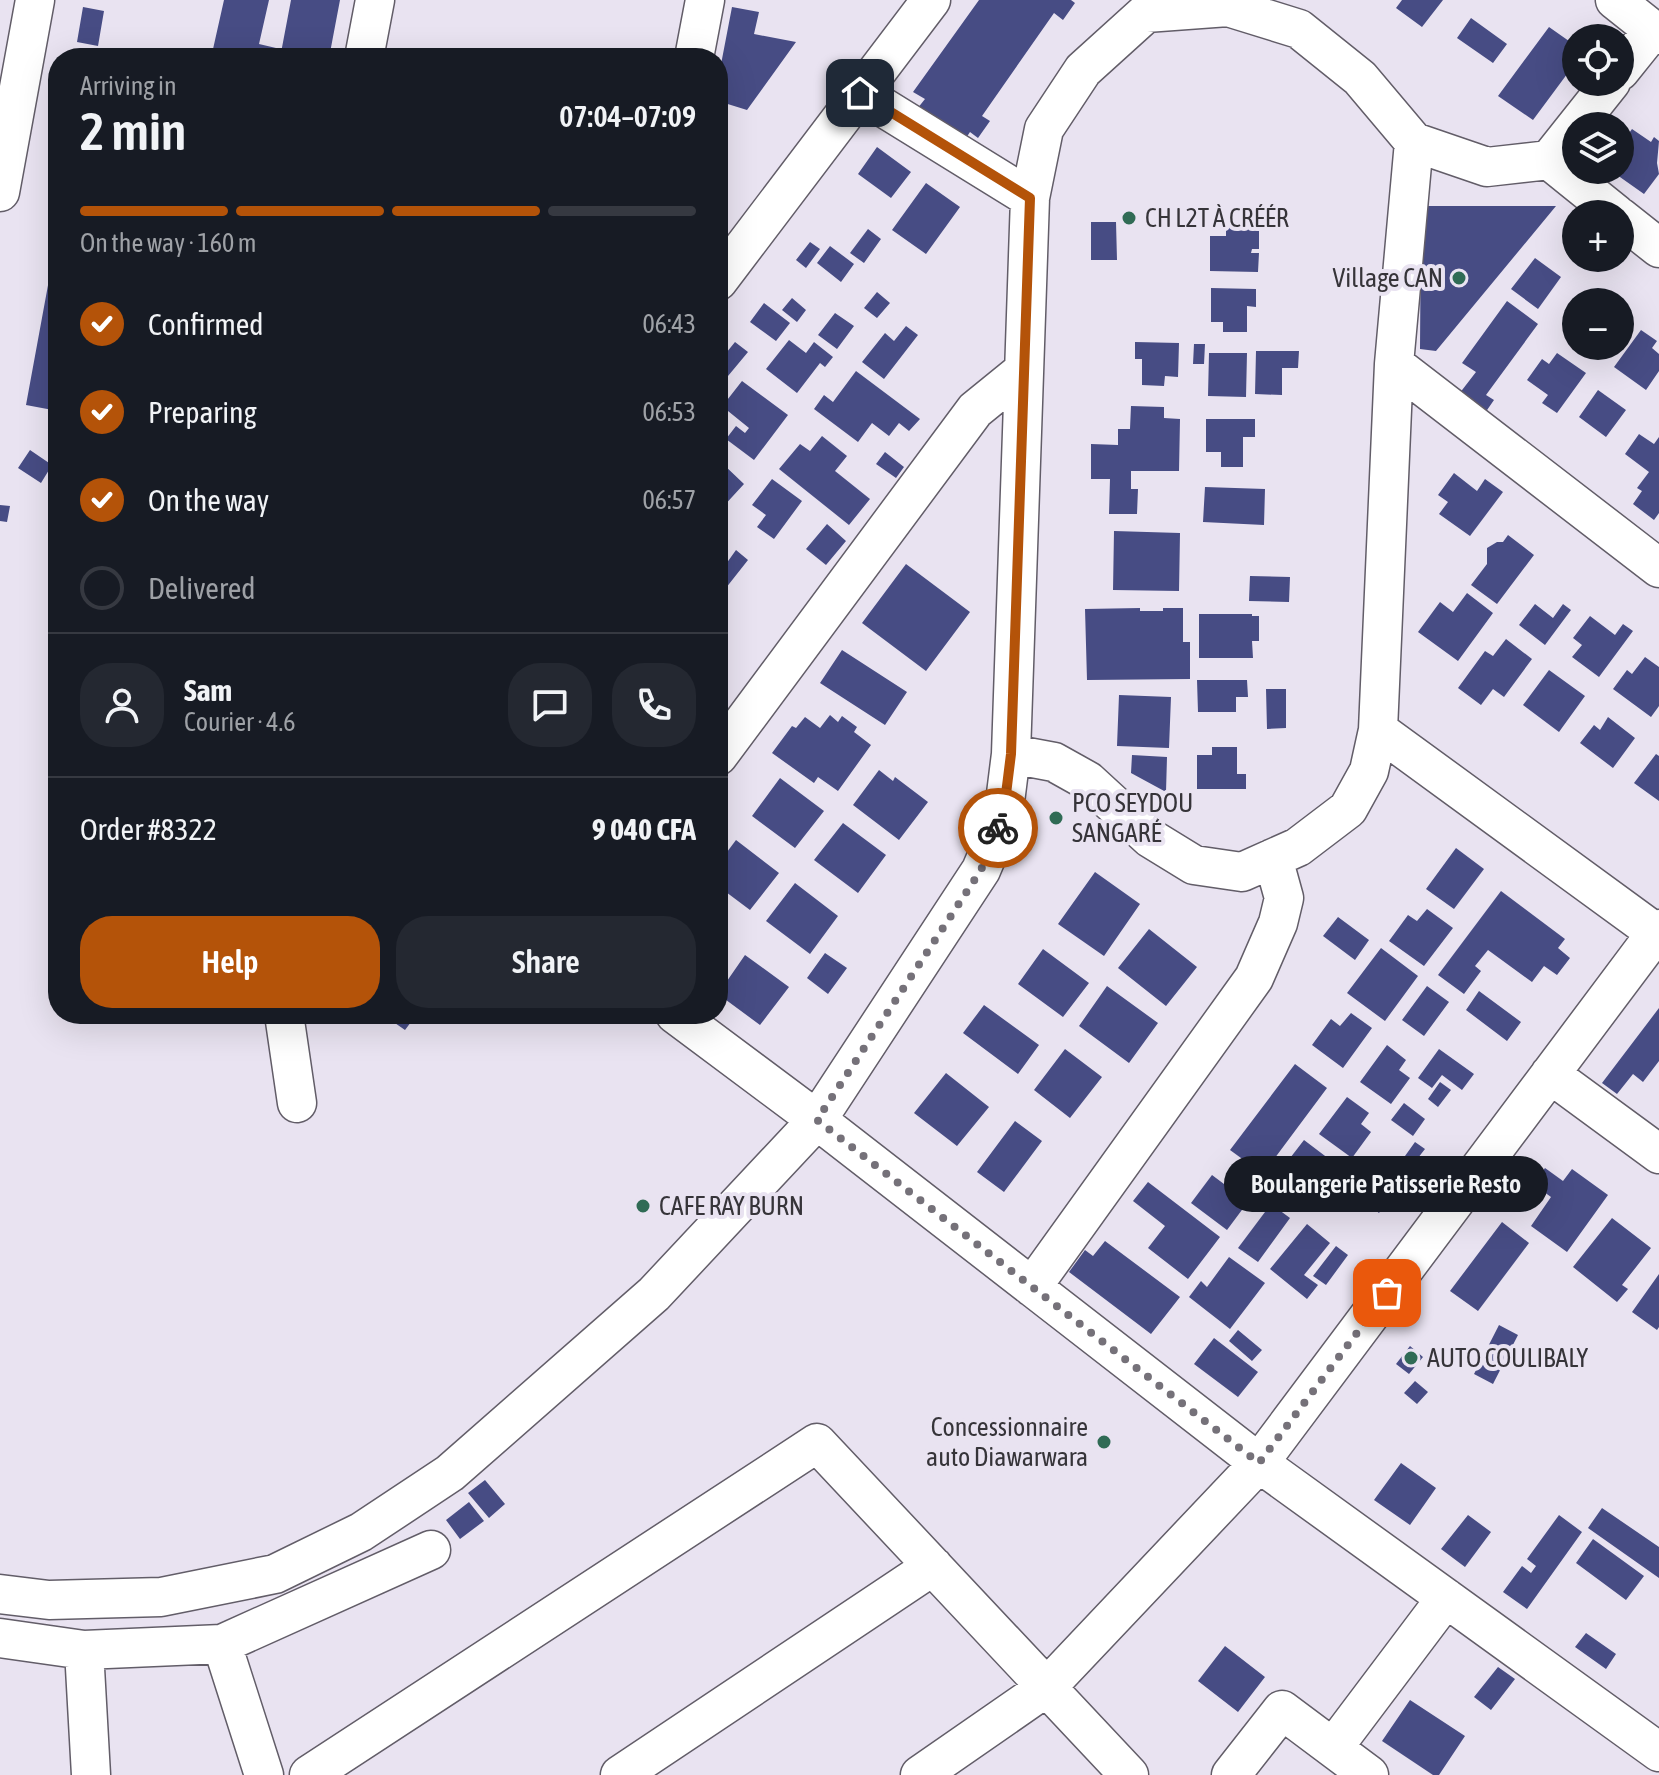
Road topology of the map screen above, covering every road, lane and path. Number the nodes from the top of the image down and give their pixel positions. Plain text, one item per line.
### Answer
1 (35, 0) edge
2 (375, 0) edge
3 (705, 0) edge
4 (931, 0) edge
5 (1615, 0) edge
6 (1138, 7) edge
7 (1656, 33) edge
8 (366, 48) edge
9 (696, 48) edge
10 (1634, 56) edge
11 (860, 93) junction
12 (1600, 96) edge
13 (1414, 142) junction
14 (1549, 160) junction
15 (0, 192) edge
16 (1030, 198) junction
17 (1598, 200) edge
18 (1634, 228) edge
19 (1659, 248) edge
20 (728, 268) edge
21 (1394, 364) junction
22 (1023, 371) junction
23 (1659, 568) edge
24 (1378, 730) junction
25 (728, 743) edge
26 (1011, 754) junction
27 (1273, 858) junction
28 (1657, 931) edge
29 (285, 1024) edge
30 (688, 1024) edge
31 (1550, 1074) junction
32 (297, 1103) dead end
33 (817, 1120) junction
34 (1659, 1154) edge
35 (1032, 1287) junction
36 (1259, 1463) junction
37 (431, 1550) dead end
38 (933, 1566) junction
39 (0, 1594) edge
40 (1446, 1598) junction
41 (0, 1638) edge
42 (222, 1644) junction
43 (84, 1650) junction
44 (1047, 1687) junction
45 (1333, 1748) junction
46 (1659, 1752) edge
47 (91, 1775) edge
48 (264, 1775) edge
49 (309, 1775) edge
50 (620, 1775) edge
51 (920, 1775) edge
52 (1129, 1775) edge
53 (1231, 1775) edge
54 (1369, 1775) edge

1 - 15 street
2 - 8 street
3 - 9 street
4 - 11 street
5 - 7 street
6 - 13 street
6 - 16 street
7 - 10 street
11 - 16 street
11 - 20 street
12 - 14 street
13 - 14 street
13 - 21 street
14 - 17 street
16 - 22 street
18 - 19 street
21 - 23 street
21 - 24 street
22 - 25 street
22 - 26 street
24 - 27 street
24 - 28 street
26 - 27 street
26 - 33 street
27 - 35 street
28 - 31 street
29 - 32 street
30 - 33 street
31 - 34 street
31 - 36 street
33 - 35 street
33 - 39 street
35 - 36 street
36 - 40 street
36 - 44 street
37 - 42 street
38 - 44 street
38 - 49 street
38 - 50 street
40 - 45 street
40 - 46 street
41 - 43 street
42 - 43 street
42 - 48 street
43 - 47 street
44 - 51 street
44 - 52 street
45 - 53 street
45 - 54 street

